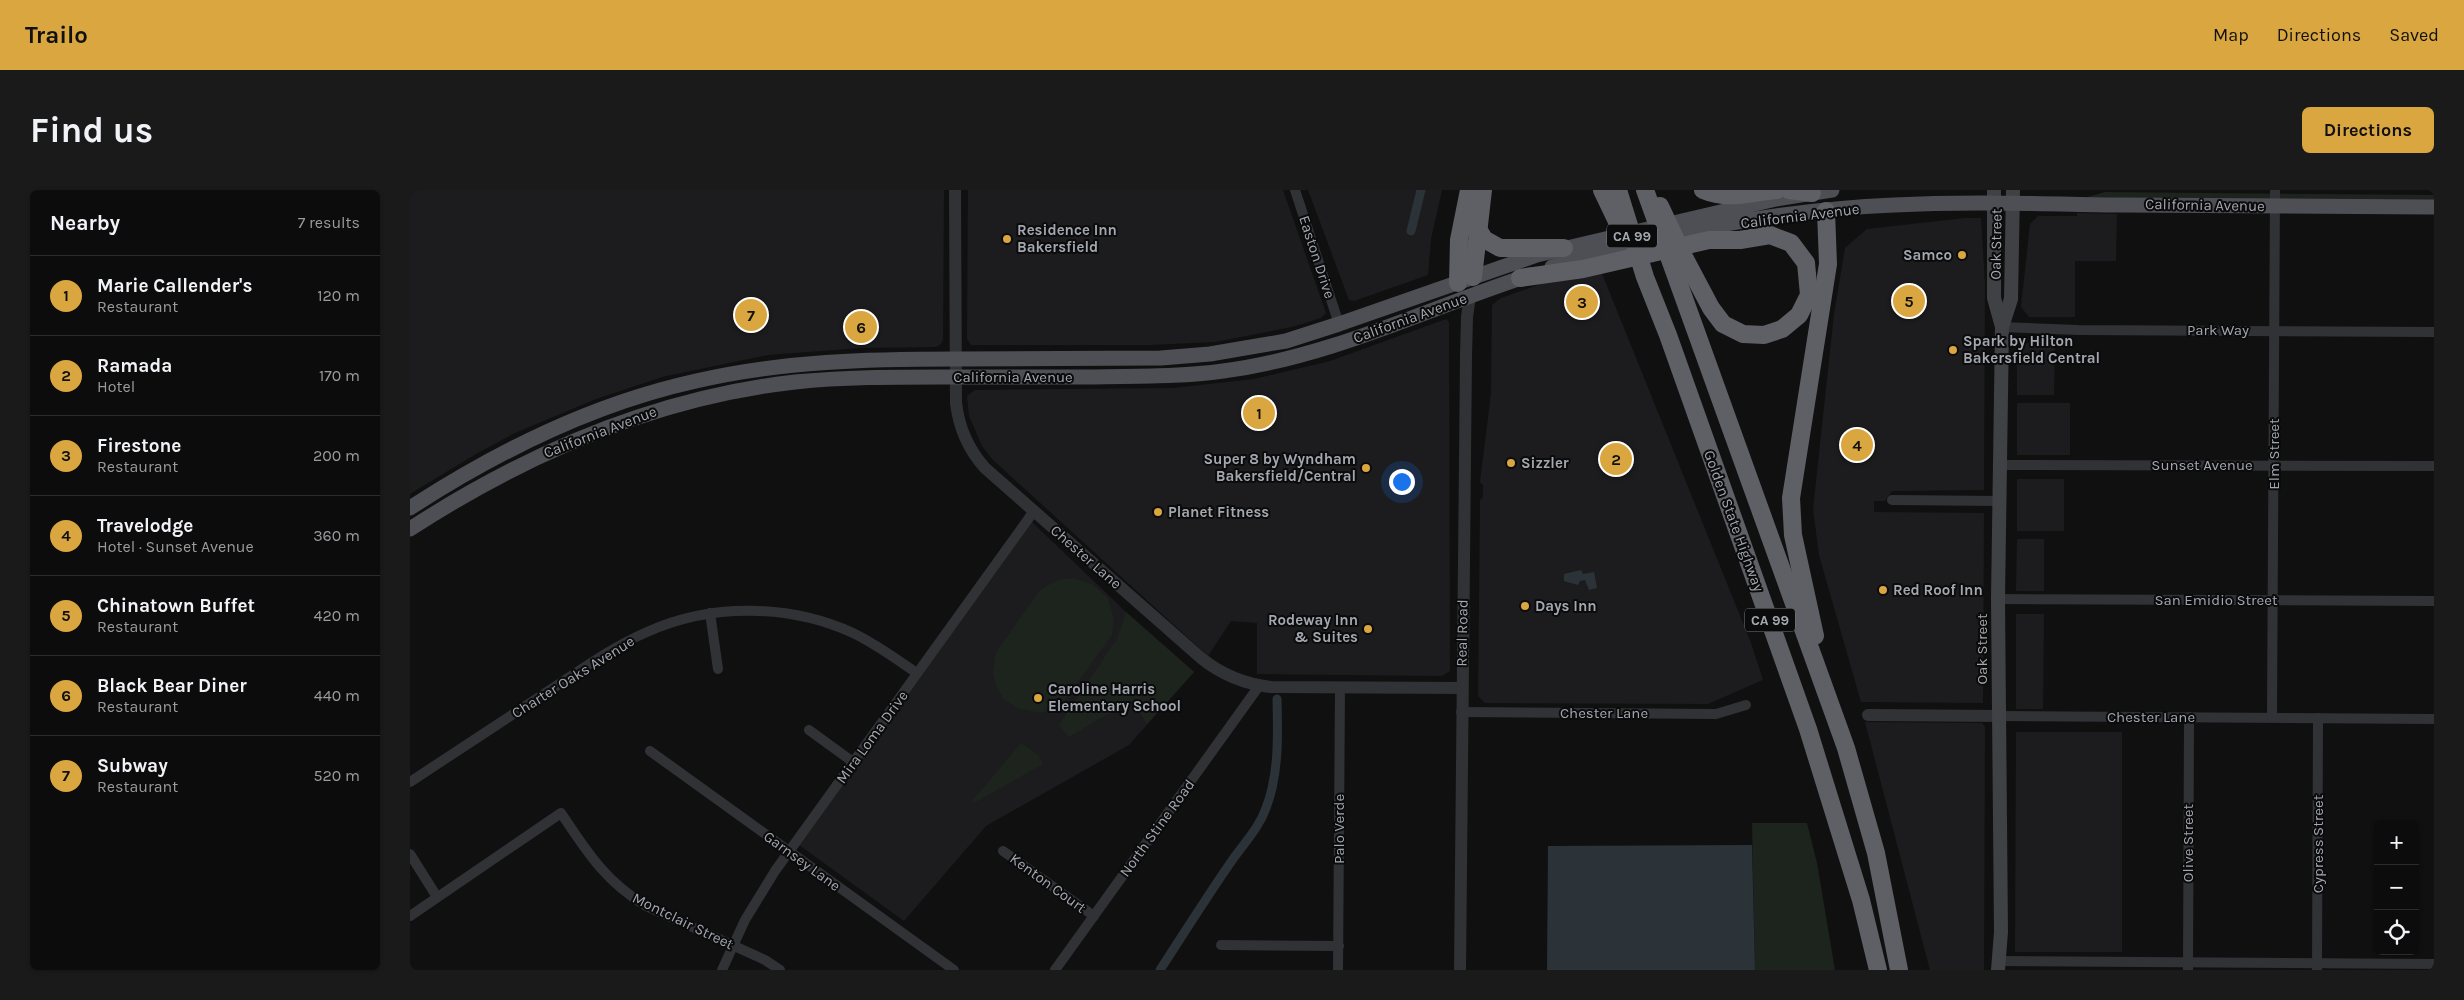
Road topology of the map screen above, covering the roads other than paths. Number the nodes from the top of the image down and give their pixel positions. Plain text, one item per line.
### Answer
1 (955, 190) edge
2 (1295, 190) edge
3 (1469, 190) edge
4 (1483, 190) edge
5 (1645, 190) edge
6 (1653, 190) edge
7 (1703, 190) edge
8 (1777, 190) edge
9 (1789, 190) edge
10 (2275, 190) edge
11 (1822, 191) edge
12 (1612, 194) edge
13 (1994, 197) edge
14 (2013, 197) edge
15 (2275, 206) junction
16 (2434, 207) edge
17 (1826, 211) junction
18 (1794, 215) junction
19 (1477, 227) junction
20 (1709, 240) junction
21 (1564, 248) junction
22 (1677, 260) junction
23 (1520, 278) junction
24 (1465, 280) junction
25 (1470, 296) junction
26 (1339, 324) junction
27 (2002, 327) junction
28 (2274, 330) junction
29 (2434, 332) edge
30 (1265, 346) junction
31 (1194, 356) junction
32 (954, 359) junction
33 (1262, 365) junction
34 (1207, 373) junction
35 (718, 376) junction
36 (1124, 376) junction
37 (954, 377) junction
38 (703, 398) junction
39 (2000, 464) junction
40 (2274, 465) junction
41 (2434, 466) edge
42 (1892, 500) dead end
43 (2000, 501) junction
44 (410, 508) edge
45 (1034, 511) junction
46 (410, 529) edge
47 (1998, 599) junction
48 (2273, 600) junction
49 (2434, 601) edge
50 (710, 613) junction
51 (718, 669) dead end
52 (917, 674) junction
53 (1259, 686) junction
54 (1340, 687) junction
55 (1461, 688) junction
56 (1746, 705) dead end
57 (1461, 712) junction
58 (1833, 712) junction
59 (1868, 715) dead end
60 (1999, 716) junction
61 (2189, 717) junction
62 (2272, 718) junction
63 (2318, 718) junction
64 (2434, 719) edge
65 (809, 730) dead end
66 (650, 751) dead end
67 (853, 762) junction
68 (410, 782) edge
69 (1003, 851) dead end
70 (789, 852) junction
71 (410, 854) edge
72 (437, 897) junction
73 (410, 916) edge
74 (1094, 916) junction
75 (732, 945) junction
76 (1221, 946) dead end
77 (1339, 946) junction
78 (2434, 964) edge
79 (1998, 965) edge
80 (2188, 966) edge
81 (2317, 967) edge
82 (722, 970) edge
83 (780, 970) edge
84 (954, 970) edge
85 (1055, 970) edge
86 (1338, 970) edge
87 (1460, 970) edge
88 (1878, 970) edge
89 (1899, 970) edge

1 - 32 street, Chester Lane
2 - 26 street, Easton Drive
3 - 24 highway
4 - 19 highway
5 - 22 highway, Golden State Highway / CA 99
6 - 22 highway
7 - 8 highway
9 - 11 highway
10 - 15 street, Elm Street
11 - 17 street
11 - 21 main road, California Avenue
12 - 88 highway, Golden State Highway / CA 99
13 - 14 main road, California Avenue
13 - 17 main road, California Avenue
13 - 27 main road, Oak Street
14 - 15 main road, California Avenue
14 - 27 main road, Oak Street
15 - 16 main road, California Avenue
15 - 28 street, Elm Street
17 - 18 main road, California Avenue
17 - 58 highway
18 - 20 main road
18 - 23 main road, California Avenue
19 - 21 highway
19 - 24 highway
20 - 22 highway
20 - 23 highway
21 - 24 main road, California Avenue
22 - 58 highway, Golden State Highway / CA 99
23 - 25 main road, California Avenue
24 - 25 main road
24 - 26 main road, California Avenue
25 - 33 main road, California Avenue
25 - 55 street, Real Road
26 - 30 main road, California Avenue
26 - 33 main road
27 - 28 street, Park Way
27 - 39 main road, Oak Street
28 - 29 street, Park Way
28 - 40 street, Elm Street
30 - 31 main road, California Avenue
30 - 34 main road
31 - 32 main road, California Avenue
31 - 36 main road
32 - 35 main road, California Avenue
32 - 37 street, Chester Lane
33 - 34 main road, California Avenue
34 - 36 main road, California Avenue
35 - 38 main road
35 - 44 main road, California Avenue
36 - 37 main road, California Avenue
37 - 38 main road, California Avenue
37 - 45 street, Chester Lane
38 - 46 main road, California Avenue
39 - 40 street, Sunset Avenue
39 - 43 main road, Oak Street
40 - 41 street, Sunset Avenue
40 - 48 street, Elm Street
42 - 43 street
43 - 47 main road, Oak Street
45 - 52 street, Mira Loma Drive
45 - 53 street, Chester Lane
47 - 48 street, San Emidio Street
47 - 60 main road, Oak Street
48 - 49 street, San Emidio Street
48 - 62 street, Elm Street
50 - 51 street
50 - 52 street, Charter Oaks Avenue
50 - 68 street, Charter Oaks Avenue
52 - 67 street, Mira Loma Drive
53 - 54 street, Chester Lane
53 - 74 street, North Stine Road
54 - 55 street, Chester Lane
54 - 77 street, Palo Verde
55 - 57 street, Real Road
56 - 57 street, Chester Lane
57 - 87 street, Real Road
58 - 89 highway, Golden State Highway / CA 99
59 - 60 street, Chester Lane
60 - 61 street, Chester Lane
60 - 79 main road, Oak Street
61 - 62 street, Chester Lane
61 - 80 street, Olive Street
62 - 63 street, Chester Lane
63 - 64 street, Chester Lane
63 - 81 street, Cypress Street
65 - 67 street
66 - 70 street, Garnsey Lane
67 - 70 street, Mira Loma Drive
69 - 74 street, Kenton Court
70 - 75 street, Mira Loma Drive
70 - 84 street, Garnsey Lane
71 - 72 street
72 - 73 street, Montclair Street
72 - 75 street, Montclair Street
74 - 85 street, North Stine Road
75 - 82 street, Mira Loma Drive
75 - 83 street, Montclair Street
76 - 77 street
77 - 86 street, Palo Verde
78 - 81 street
79 - 80 street
80 - 81 street

